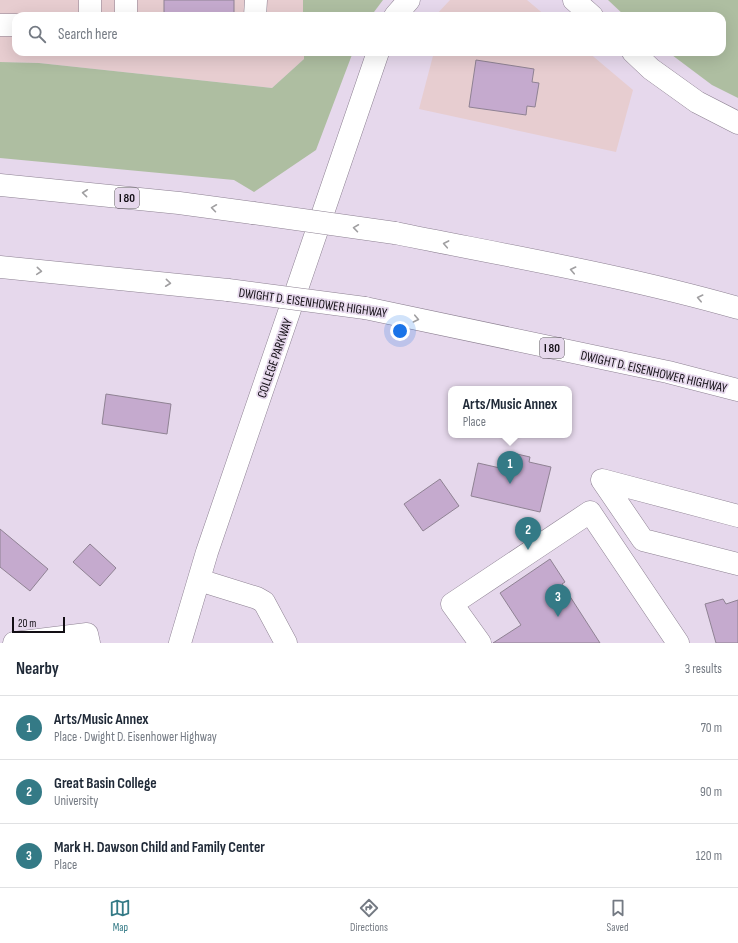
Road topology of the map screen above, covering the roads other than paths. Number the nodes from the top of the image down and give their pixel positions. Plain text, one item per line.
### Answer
1 (90, 0) edge
2 (126, 0) edge
3 (256, 0) edge
4 (408, 0) edge
5 (574, 0) edge
6 (90, 12) edge
7 (126, 12) edge
8 (255, 12) edge
9 (398, 12) edge
10 (588, 12) edge
11 (0, 24) edge
12 (12, 25) edge
13 (377, 56) edge
14 (636, 56) edge
15 (738, 123) edge
16 (0, 184) edge
17 (0, 267) edge
18 (738, 308) edge
19 (738, 390) edge
20 (738, 516) edge
21 (738, 564) edge
22 (199, 580) junction
23 (14, 643) edge
24 (89, 643) edge
25 (180, 643) edge
26 (286, 643) edge
27 (480, 643) edge
28 (678, 643) edge

1 - 6 main road
2 - 7 main road
3 - 8 main road
4 - 9 main road
5 - 10 main road
11 - 12 main road
13 - 22 main road, COLLEGE PARKWAY
14 - 15 main road
18 -> 16 main road, I 80, bridge
17 -> 19 main road, DWIGHT D. EISENHOWER HIGHWAY / I 80, bridge
20 - 21 main road
22 - 25 main road, COLLEGE PARKWAY
22 - 26 main road
23 - 24 main road
27 - 28 main road

